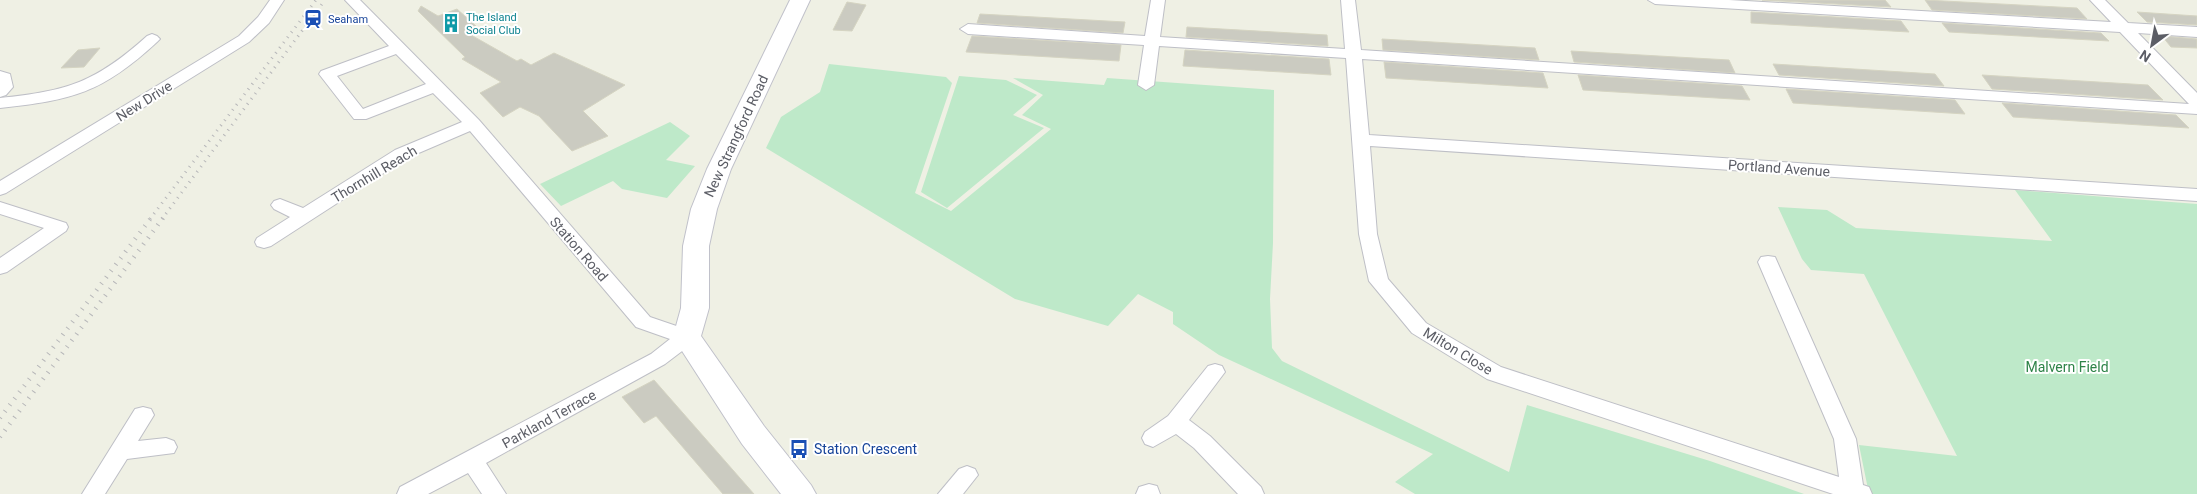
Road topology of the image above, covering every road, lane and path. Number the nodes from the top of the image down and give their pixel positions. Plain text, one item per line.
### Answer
1 (277, 0) edge
2 (352, 0) edge
3 (800, 0) edge
4 (1158, 0) edge
5 (1348, 0) edge
6 (1655, 0) edge
7 (2097, 0) edge
8 (2122, 28) junction
9 (968, 29) dead end
10 (2197, 32) edge
11 (152, 39) dead end
12 (1152, 40) junction
13 (398, 48) junction
14 (1353, 52) junction
15 (0, 76) edge
16 (1146, 85) dead end
17 (436, 86) junction
18 (0, 92) edge
19 (2197, 102) edge
20 (0, 103) edge
21 (2197, 109) edge
22 (473, 124) junction
23 (1360, 140) junction
24 (0, 190) edge
25 (2197, 195) edge
26 (280, 205) dead end
27 (0, 208) edge
28 (305, 216) junction
29 (264, 242) dead end
30 (1768, 262) dead end
31 (0, 267) edge
32 (687, 337) junction
33 (1215, 372) dead end
34 (143, 415) dead end
35 (1176, 422) junction
36 (1153, 438) dead end
37 (166, 447) dead end
38 (120, 451) junction
39 (472, 461) junction
40 (968, 475) dead end
41 (1857, 493) edge
42 (93, 494) edge
43 (408, 494) edge
44 (495, 494) edge
45 (800, 494) edge
46 (949, 494) edge
47 (1253, 494) edge

1 - 24 street, New Drive
2 - 13 street, Station Road
3 - 32 main road, New Strangford Road
4 - 12 street
5 - 14 street, Milton Close
6 - 8 street
7 - 8 street
8 - 10 street
8 - 19 street
9 - 12 street
11 - 20 street
12 - 14 street
12 - 16 street
13 - 17 street, Station Road
13 - 17 street
14 - 21 street
14 - 23 street, Milton Close
15 - 18 street
17 - 22 street, Station Road
22 - 28 street, Thornhill Reach
22 - 32 street, Station Road
23 - 25 street, Portland Avenue
23 - 41 street, Milton Close
26 - 28 street
27 - 31 street
28 - 29 street, Thornhill Reach
30 - 41 street
32 - 39 street, Parkland Terrace
32 - 45 main road
33 - 35 street
34 - 38 street
35 - 36 street
35 - 47 street
37 - 38 street
38 - 42 street
39 - 43 street, Parkland Terrace
39 - 44 street
40 - 46 street

